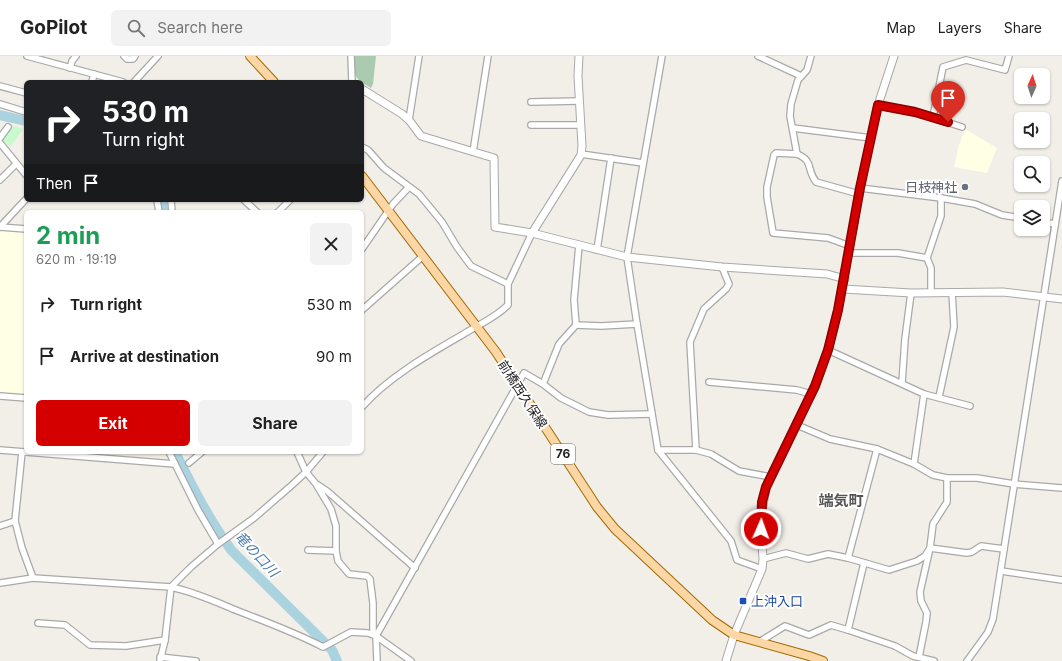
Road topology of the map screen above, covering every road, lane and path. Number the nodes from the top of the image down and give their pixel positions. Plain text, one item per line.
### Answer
1 (76, 56) edge
2 (124, 56) edge
3 (135, 56) edge
4 (158, 56) edge
5 (351, 56) edge
6 (419, 56) edge
7 (488, 56) edge
8 (579, 56) edge
9 (662, 56) edge
10 (758, 56) edge
11 (811, 56) edge
12 (894, 56) edge
13 (1008, 56) edge
14 (31, 57) edge
15 (255, 58) edge
16 (70, 68) junction
17 (94, 74) junction
18 (801, 76) junction
19 (92, 80) edge
20 (116, 80) edge
21 (136, 80) edge
22 (272, 80) edge
23 (352, 80) edge
24 (0, 86) edge
25 (364, 90) edge
26 (24, 92) edge
27 (579, 101) junction
28 (531, 102) dead end
29 (0, 104) edge
30 (878, 105) junction
31 (24, 111) edge
32 (934, 117) junction
33 (409, 120) junction
34 (581, 124) junction
35 (531, 125) dead end
36 (8, 127) dead end
37 (962, 127) dead end
38 (793, 128) junction
39 (0, 138) edge
40 (871, 138) junction
41 (0, 143) edge
42 (364, 148) edge
43 (473, 152) junction
44 (581, 154) junction
45 (797, 154) junction
46 (611, 158) junction
47 (643, 162) junction
48 (16, 164) junction
49 (24, 173) edge
50 (364, 179) edge
51 (0, 180) edge
52 (1062, 181) edge
53 (409, 187) junction
54 (860, 191) junction
55 (941, 198) junction
56 (24, 201) edge
57 (246, 202) edge
58 (288, 202) edge
59 (255, 210) edge
60 (280, 210) edge
61 (388, 211) junction
62 (1014, 217) edge
63 (1050, 223) edge
64 (1055, 224) junction
65 (0, 227) edge
66 (24, 229) edge
67 (532, 233) junction
68 (364, 246) edge
69 (579, 246) junction
70 (597, 250) junction
71 (849, 250) junction
72 (423, 256) junction
73 (627, 257) junction
74 (927, 258) junction
75 (722, 268) junction
76 (845, 279) junction
77 (508, 284) junction
78 (843, 289) junction
79 (931, 292) junction
80 (952, 292) junction
81 (911, 293) junction
82 (1043, 297) junction
83 (1062, 299) edge
84 (364, 308) edge
85 (637, 324) junction
86 (576, 325) junction
87 (476, 326) junction
88 (828, 350) junction
89 (709, 382) dead end
90 (902, 382) junction
91 (517, 384) junction
92 (543, 384) junction
93 (811, 394) junction
94 (924, 394) junction
95 (0, 396) edge
96 (939, 397) junction
97 (24, 398) edge
98 (364, 405) edge
99 (970, 406) dead end
100 (652, 414) junction
101 (796, 424) junction
102 (877, 449) junction
103 (0, 450) edge
104 (658, 450) junction
105 (696, 450) junction
106 (22, 452) joint
107 (48, 454) edge
108 (170, 454) edge
109 (200, 454) edge
110 (298, 454) edge
111 (321, 454) edge
112 (189, 463) dead end
113 (175, 464) junction
114 (914, 464) junction
115 (306, 472) junction
116 (771, 477) junction
117 (947, 478) junction
118 (316, 484) junction
119 (1014, 484) junction
120 (1062, 488) edge
121 (15, 521) junction
122 (0, 526) edge
123 (218, 544) junction
124 (930, 548) junction
125 (1004, 549) junction
126 (308, 550) dead end
127 (336, 550) junction
128 (848, 558) junction
129 (763, 559) junction
130 (864, 563) junction
131 (415, 568) junction
132 (762, 569) junction
133 (1000, 571) junction
134 (33, 578) junction
135 (1062, 580) edge
136 (0, 583) edge
137 (171, 587) junction
138 (38, 623) dead end
139 (848, 630) junction
140 (374, 635) junction
141 (734, 635) junction
142 (165, 640) junction
143 (759, 642) junction
144 (919, 657) junction
145 (160, 659) edge
146 (196, 661) edge
147 (377, 661) edge
148 (411, 661) edge
149 (726, 661) edge
150 (823, 661) edge
151 (934, 661) edge
152 (967, 661) edge

1 - 16 street
2 - 3 street
4 - 21 street
5 - 23 street
6 - 33 street
7 - 43 street
8 - 27 street
9 - 47 street
10 - 18 street
11 - 18 street
12 - 30 street
13 - 32 street
14 - 16 street
15 - 22 main road
16 - 17 street
17 - 19 street
17 - 20 street
18 - 38 street
24 - 26 street
25 - 33 street
27 - 28 street
27 - 34 street
29 - 31 street
30 - 32 street
30 - 40 street
32 - 37 street
33 - 43 street
34 - 35 street
34 - 44 street
36 - 39 street
38 - 40 street
38 - 45 street
40 - 54 street
41 - 48 street
42 - 53 street
43 - 67 street
44 - 46 street
44 - 67 street
45 - 54 street
45 - 71 street
46 - 47 street
46 - 70 street
47 - 73 street
48 - 49 street
48 - 51 street
50 - 61 main road, 前橋西久保線 / 76
52 - 64 street
53 - 61 street
53 - 77 street
54 - 55 street
54 - 71 street
55 - 62 street
55 - 74 street
56 - 65 street
57 - 59 street
58 - 60 street
61 - 68 street
61 - 72 main road, 前橋西久保線 / 76
63 - 64 street
64 - 82 street
65 - 66 street
67 - 69 street
67 - 77 street
69 - 70 street
69 - 86 street
70 - 73 street
71 - 74 street
71 - 76 street
72 - 84 street
72 - 87 main road, 前橋西久保線 / 76
73 - 75 street
73 - 85 street
74 - 79 street
75 - 76 street
75 - 105 street
76 - 78 street
77 - 87 street
78 - 81 street
78 - 88 street
79 - 80 street
79 - 81 street
80 - 82 street
80 - 96 street
81 - 90 street
82 - 83 street
82 - 119 street
85 - 86 street
85 - 100 street
86 - 92 street
87 - 91 main road, 前橋西久保線 / 76
87 - 98 street
88 - 90 street
88 - 93 street
89 - 93 street
90 - 94 street
91 - 92 street
91 - 131 street
91 - 141 main road, 前橋西久保線 / 76
92 - 100 street
93 - 101 street
94 - 96 street
94 - 114 street
95 - 97 street
96 - 99 street
100 - 104 street
101 - 102 street
101 - 116 street
102 - 114 street
102 - 128 street
103 - 106 street
104 - 105 street
104 - 132 street
105 - 116 street
106 - 121 street
107 - 113 street
108 - 113 street
109 - 112 street
110 - 115 street
111 - 115 street
113 - 123 street
114 - 117 street
115 - 118 street
115 - 123 street
116 - 129 street
117 - 119 street
117 - 124 street
118 - 127 street
118 - 131 street
119 - 120 street
119 - 125 street
121 - 122 street
121 - 134 street
123 - 137 street
124 - 125 street
124 - 130 street
124 - 144 street
125 - 133 street
126 - 127 street
127 - 140 street
128 - 129 street
128 - 130 street
129 - 132 street
130 - 139 street
131 - 140 street
132 - 141 street
133 - 135 street
133 - 152 street
134 - 136 street
134 - 137 street
137 - 140 street
137 - 142 street
138 - 142 street
139 - 143 street
139 - 144 street
140 - 147 street
140 - 148 street
141 - 143 main road, 前橋西久保線 / 76
141 - 149 street
142 - 145 street
143 - 150 main road, 前橋西久保線 / 76
144 - 151 street
145 - 146 street

